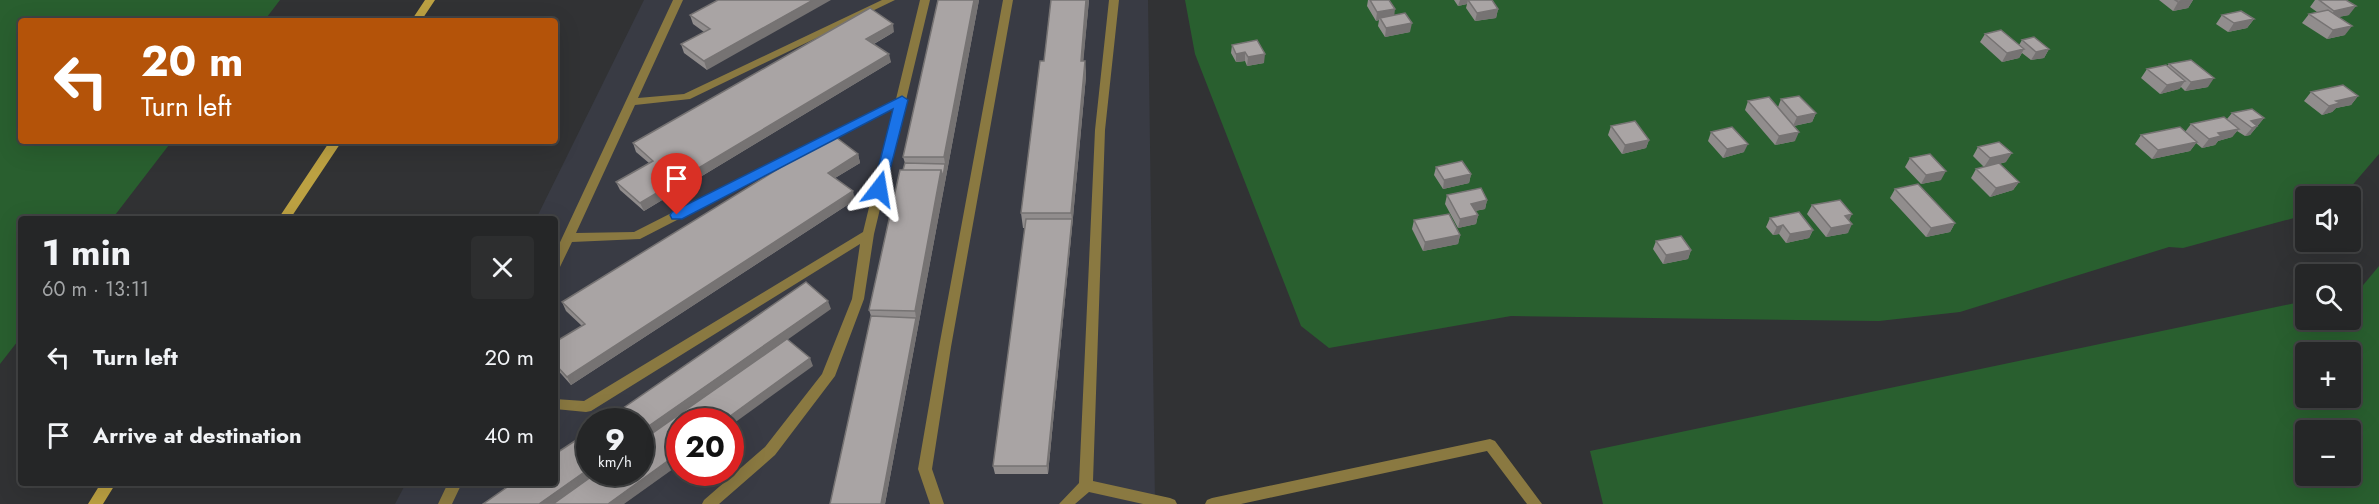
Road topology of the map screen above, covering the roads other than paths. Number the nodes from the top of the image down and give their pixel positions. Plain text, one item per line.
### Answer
1 (430, 0) edge
2 (678, 0) edge
3 (890, 0) edge
4 (925, 0) edge
5 (1008, 0) edge
6 (1114, 0) edge
7 (418, 18) edge
8 (902, 100) junction
9 (631, 102) junction
10 (334, 144) edge
11 (286, 216) edge
12 (868, 234) junction
13 (568, 238) junction
14 (558, 260) edge
15 (558, 404) edge
16 (1086, 485) junction
17 (107, 486) edge
18 (453, 486) edge
19 (95, 504) edge
20 (445, 504) edge
21 (709, 504) edge
22 (937, 504) edge
23 (1066, 504) edge
24 (1170, 504) edge
25 (1212, 504) edge
26 (1535, 504) edge

1 - 7 street
2 - 9 lane
3 - 9 lane
4 - 8 lane
5 - 22 lane
6 - 16 lane
8 - 12 lane
8 - 13 lane
9 - 13 lane
10 - 11 street
12 - 15 lane
12 - 21 lane
13 - 14 lane
16 - 23 lane
16 - 24 lane
17 - 19 street
18 - 20 lane
25 - 26 lane

